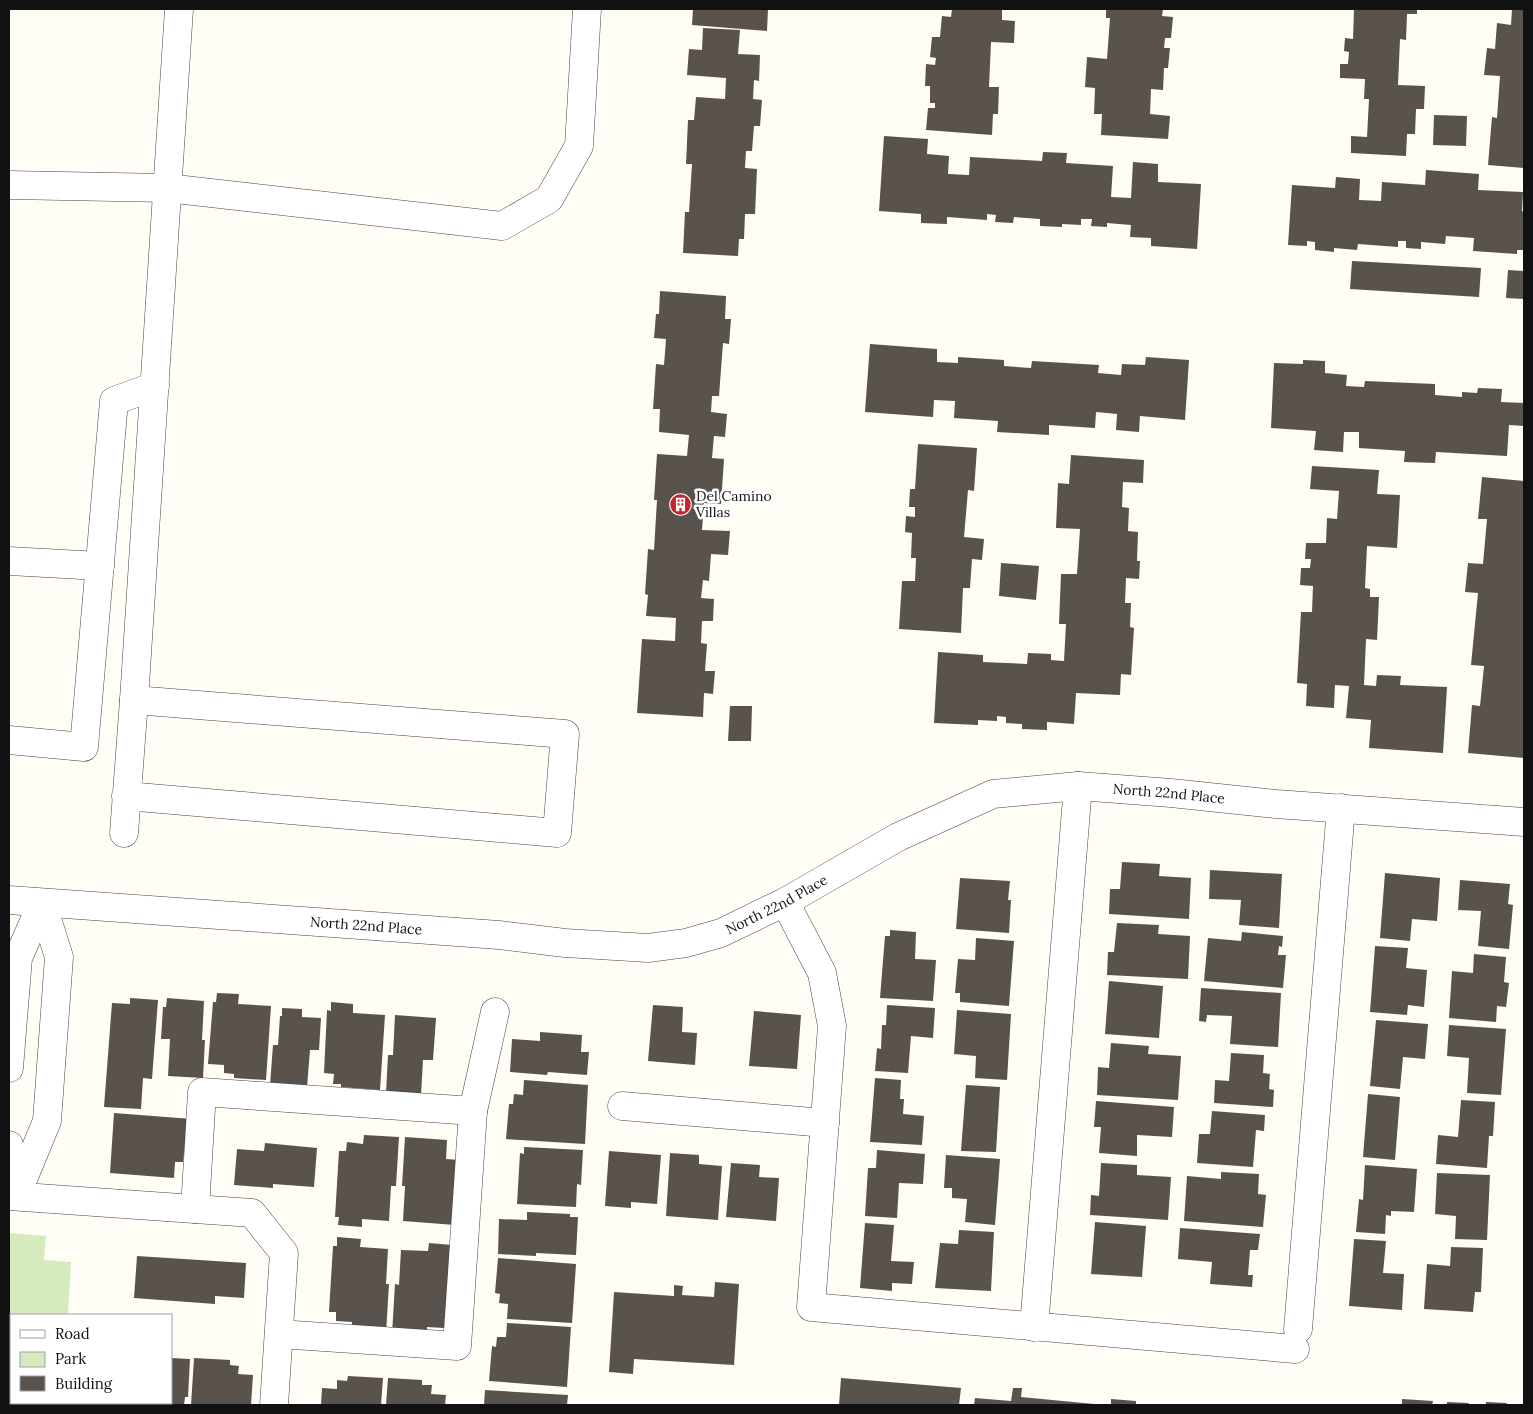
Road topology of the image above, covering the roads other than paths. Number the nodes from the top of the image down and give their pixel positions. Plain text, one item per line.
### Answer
1 (179, 9) edge
2 (587, 9) edge
3 (9, 185) edge
4 (167, 188) junction
5 (154, 386) junction
6 (9, 561) edge
7 (100, 566) junction
8 (134, 700) junction
9 (9, 740) edge
10 (1078, 786) junction
11 (126, 796) junction
12 (1341, 808) junction
13 (1524, 822) edge
14 (124, 833) dead end
15 (9, 900) edge
16 (785, 902) junction
17 (42, 903) junction
18 (495, 1012) dead end
19 (9, 1068) edge
20 (622, 1106) dead end
21 (474, 1111) junction
22 (825, 1123) junction
23 (9, 1145) edge
24 (12, 1196) edge
25 (195, 1209) junction
26 (1034, 1327) junction
27 (279, 1334) junction
28 (274, 1405) edge

1 - 4 street
2 - 4 street
3 - 4 street
4 - 5 street
5 - 7 street
5 - 8 street
6 - 7 street
7 - 9 street
8 - 11 street
8 - 11 street
10 - 12 street, North 22nd Place
10 - 16 street, North 22nd Place
10 - 26 street
11 - 14 street
12 - 13 street, North 22nd Place
12 - 26 street
15 - 17 street, North 22nd Place
16 - 17 street, North 22nd Place
16 - 22 street
17 - 19 street
17 - 24 street
18 - 21 street
20 - 22 street
21 - 25 street
21 - 27 street
22 - 26 street
23 - 24 street
24 - 25 street
25 - 27 street
27 - 28 street

